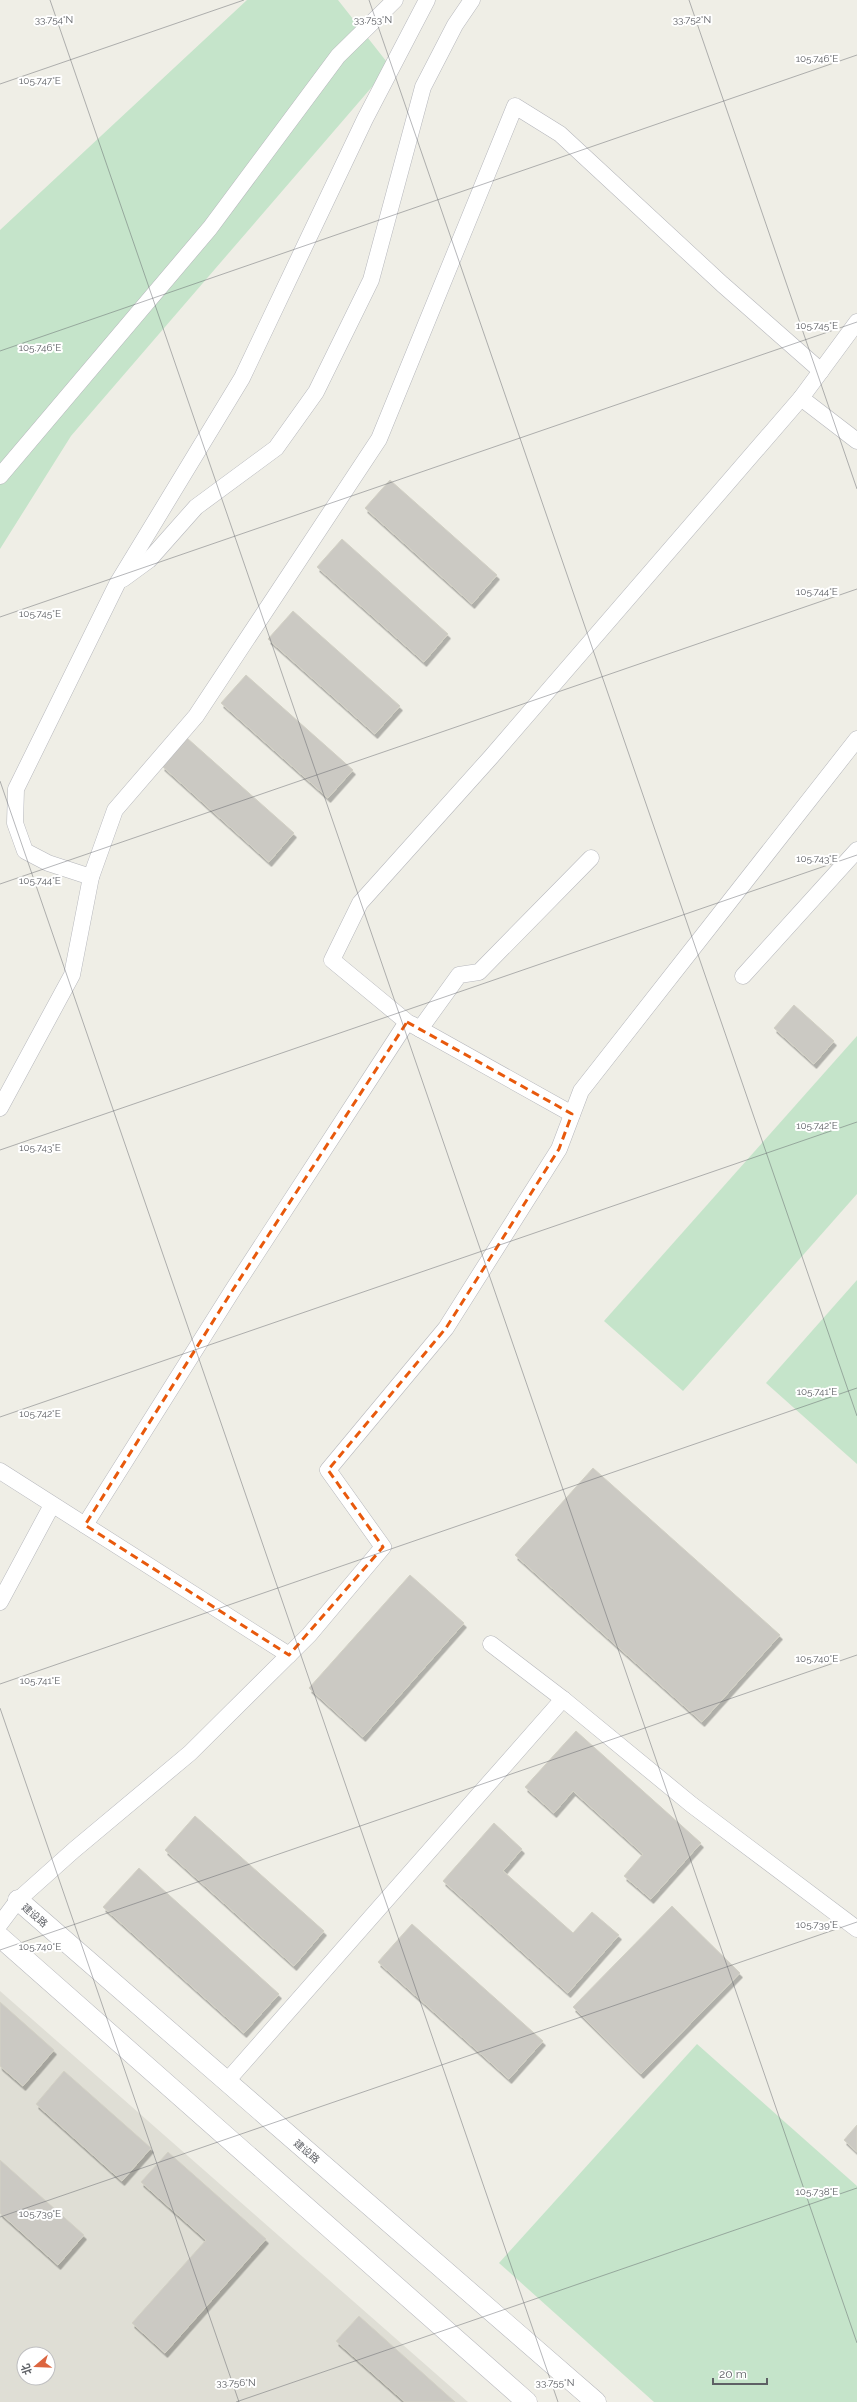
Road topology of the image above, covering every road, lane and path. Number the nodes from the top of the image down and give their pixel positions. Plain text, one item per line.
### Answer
1 (395, 0) edge
2 (427, 0) edge
3 (472, 0) edge
4 (857, 322) edge
5 (821, 371) junction
6 (800, 398) junction
7 (857, 441) edge
8 (0, 476) edge
9 (117, 584) junction
10 (857, 739) edge
11 (857, 850) edge
12 (591, 858) dead end
13 (91, 877) junction
14 (743, 976) dead end
15 (413, 1026) junction
16 (0, 1108) edge
17 (572, 1114) junction
18 (0, 1471) edge
19 (52, 1504) junction
20 (85, 1525) junction
21 (0, 1602) edge
22 (490, 1644) dead end
23 (289, 1655) junction
24 (563, 1699) junction
25 (18, 1900) junction
26 (0, 1924) edge
27 (857, 1929) edge
28 (0, 1937) edge
29 (228, 2081) junction
30 (527, 2402) edge
31 (596, 2402) edge

1 - 8 street
2 - 9 street
3 - 9 street
4 - 5 street
5 - 6 street
5 - 13 street
6 - 7 street
6 - 15 street
9 - 13 street
10 - 17 street
11 - 14 street
12 - 15 street
13 - 16 street
15 - 17 street
15 - 20 street
17 - 23 street
18 - 19 street
19 - 20 street
19 - 21 street
20 - 23 street
22 - 24 street
23 - 25 street
24 - 27 street
24 - 29 street
25 - 26 street
25 - 29 street, 建设路
28 - 30 street
29 - 31 street, 建设路

